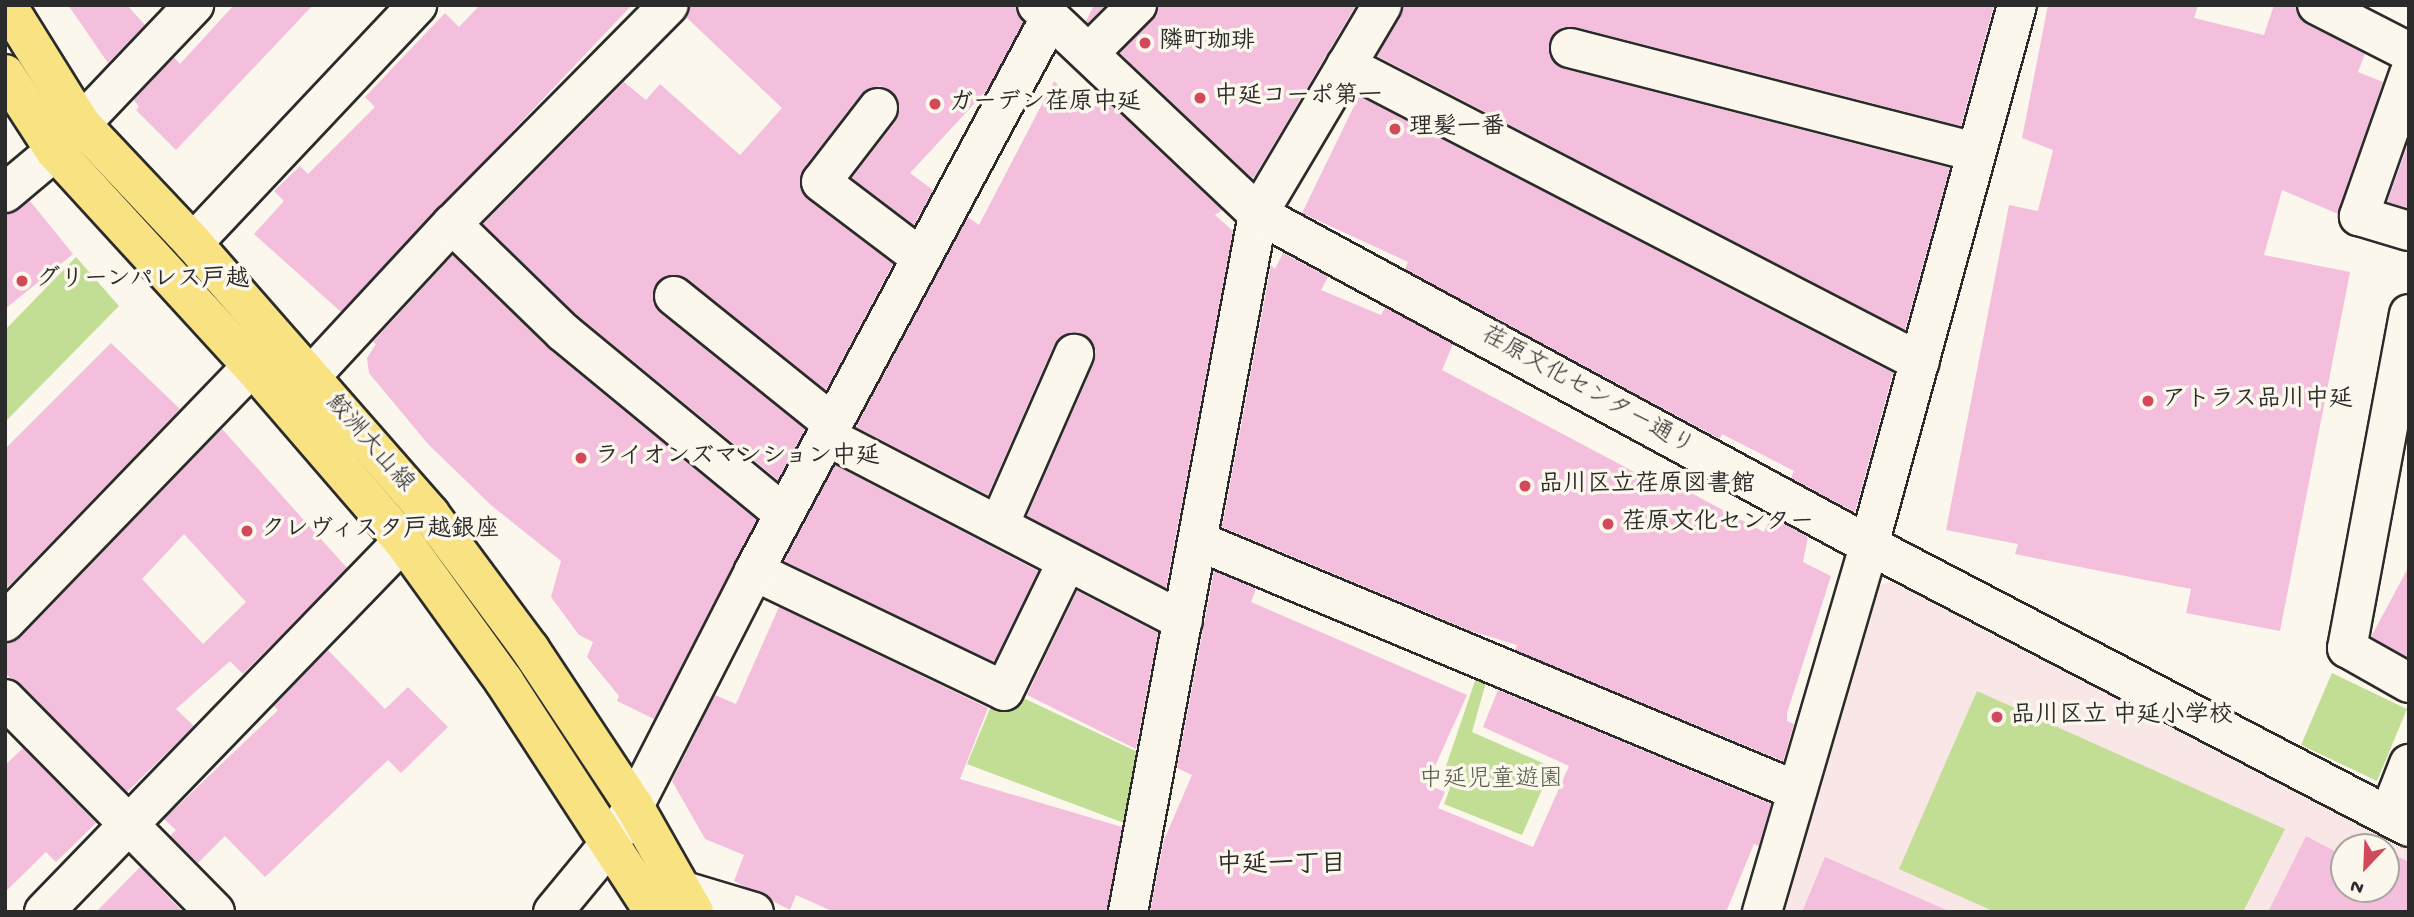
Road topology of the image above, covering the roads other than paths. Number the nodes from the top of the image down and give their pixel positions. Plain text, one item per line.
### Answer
1 (7, 5) edge
2 (194, 5) edge
3 (417, 5) edge
4 (669, 5) edge
5 (1137, 5) edge
6 (1382, 5) edge
7 (2017, 5) edge
8 (2318, 5) edge
9 (1044, 12) edge
10 (1570, 47) dead end
11 (2408, 53) edge
12 (1089, 54) junction
13 (1346, 65) junction
14 (5, 74) edge
15 (878, 108) dead end
16 (68, 138) junction
17 (1976, 152) junction
18 (5, 193) edge
19 (1258, 214) junction
20 (452, 224) junction
21 (2409, 231) edge
22 (192, 243) junction
23 (921, 258) junction
24 (674, 296) dead end
25 (2409, 314) edge
26 (1074, 354) dead end
27 (1920, 362) junction
28 (252, 366) junction
29 (311, 376) junction
30 (829, 430) junction
31 (784, 514) junction
32 (999, 525) junction
33 (403, 541) junction
34 (1198, 541) junction
35 (1869, 545) junction
36 (1067, 561) junction
37 (754, 571) junction
38 (1183, 621) junction
39 (5, 622) edge
40 (2409, 683) edge
41 (5, 699) edge
42 (2409, 764) edge
43 (1797, 791) junction
44 (634, 806) junction
45 (2399, 821) edge
46 (128, 823) junction
47 (611, 842) junction
48 (677, 905) edge
49 (44, 912) edge
50 (215, 912) edge
51 (553, 912) edge
52 (754, 912) edge
53 (1128, 912) edge
54 (1762, 912) edge

1 - 16 main road, 鮫洲大山線
2 - 16 street
3 - 22 street
4 - 20 street
5 - 12 street
6 - 13 street
7 - 17 street
8 - 11 street
9 - 12 street, 荏原文化センター通り
9 - 23 street
10 - 17 street
11 - 21 street
12 - 19 street, 荏原文化センター通り
13 - 19 street
13 - 27 street
14 - 16 main road, 鮫洲大山線
15 - 23 street
16 - 18 street
16 - 22 main road, 鮫洲大山線
16 - 28 main road, 鮫洲大山線
17 - 27 street
19 - 34 street
19 - 35 street, 荏原文化センター通り
20 - 29 street
20 - 31 street
22 - 29 main road, 鮫洲大山線
23 - 30 street
24 - 30 street
25 - 40 street
26 - 32 street
27 - 35 street
28 - 33 main road, 鮫洲大山線
28 - 39 street
29 - 44 main road, 鮫洲大山線
30 - 31 street
30 - 32 street
31 - 37 street
32 - 36 street
33 - 46 street
33 - 47 main road, 鮫洲大山線
34 - 38 street
34 - 43 street
35 - 43 street
35 - 45 street, 荏原文化センター通り
36 - 37 street
36 - 38 street
37 - 44 street
38 - 53 street
41 - 46 street
42 - 45 street
43 - 54 street
44 - 47 street
44 - 48 main road, 鮫洲大山線
46 - 49 street
46 - 50 street
47 - 48 main road, 鮫洲大山線
47 - 51 street
48 - 52 street

